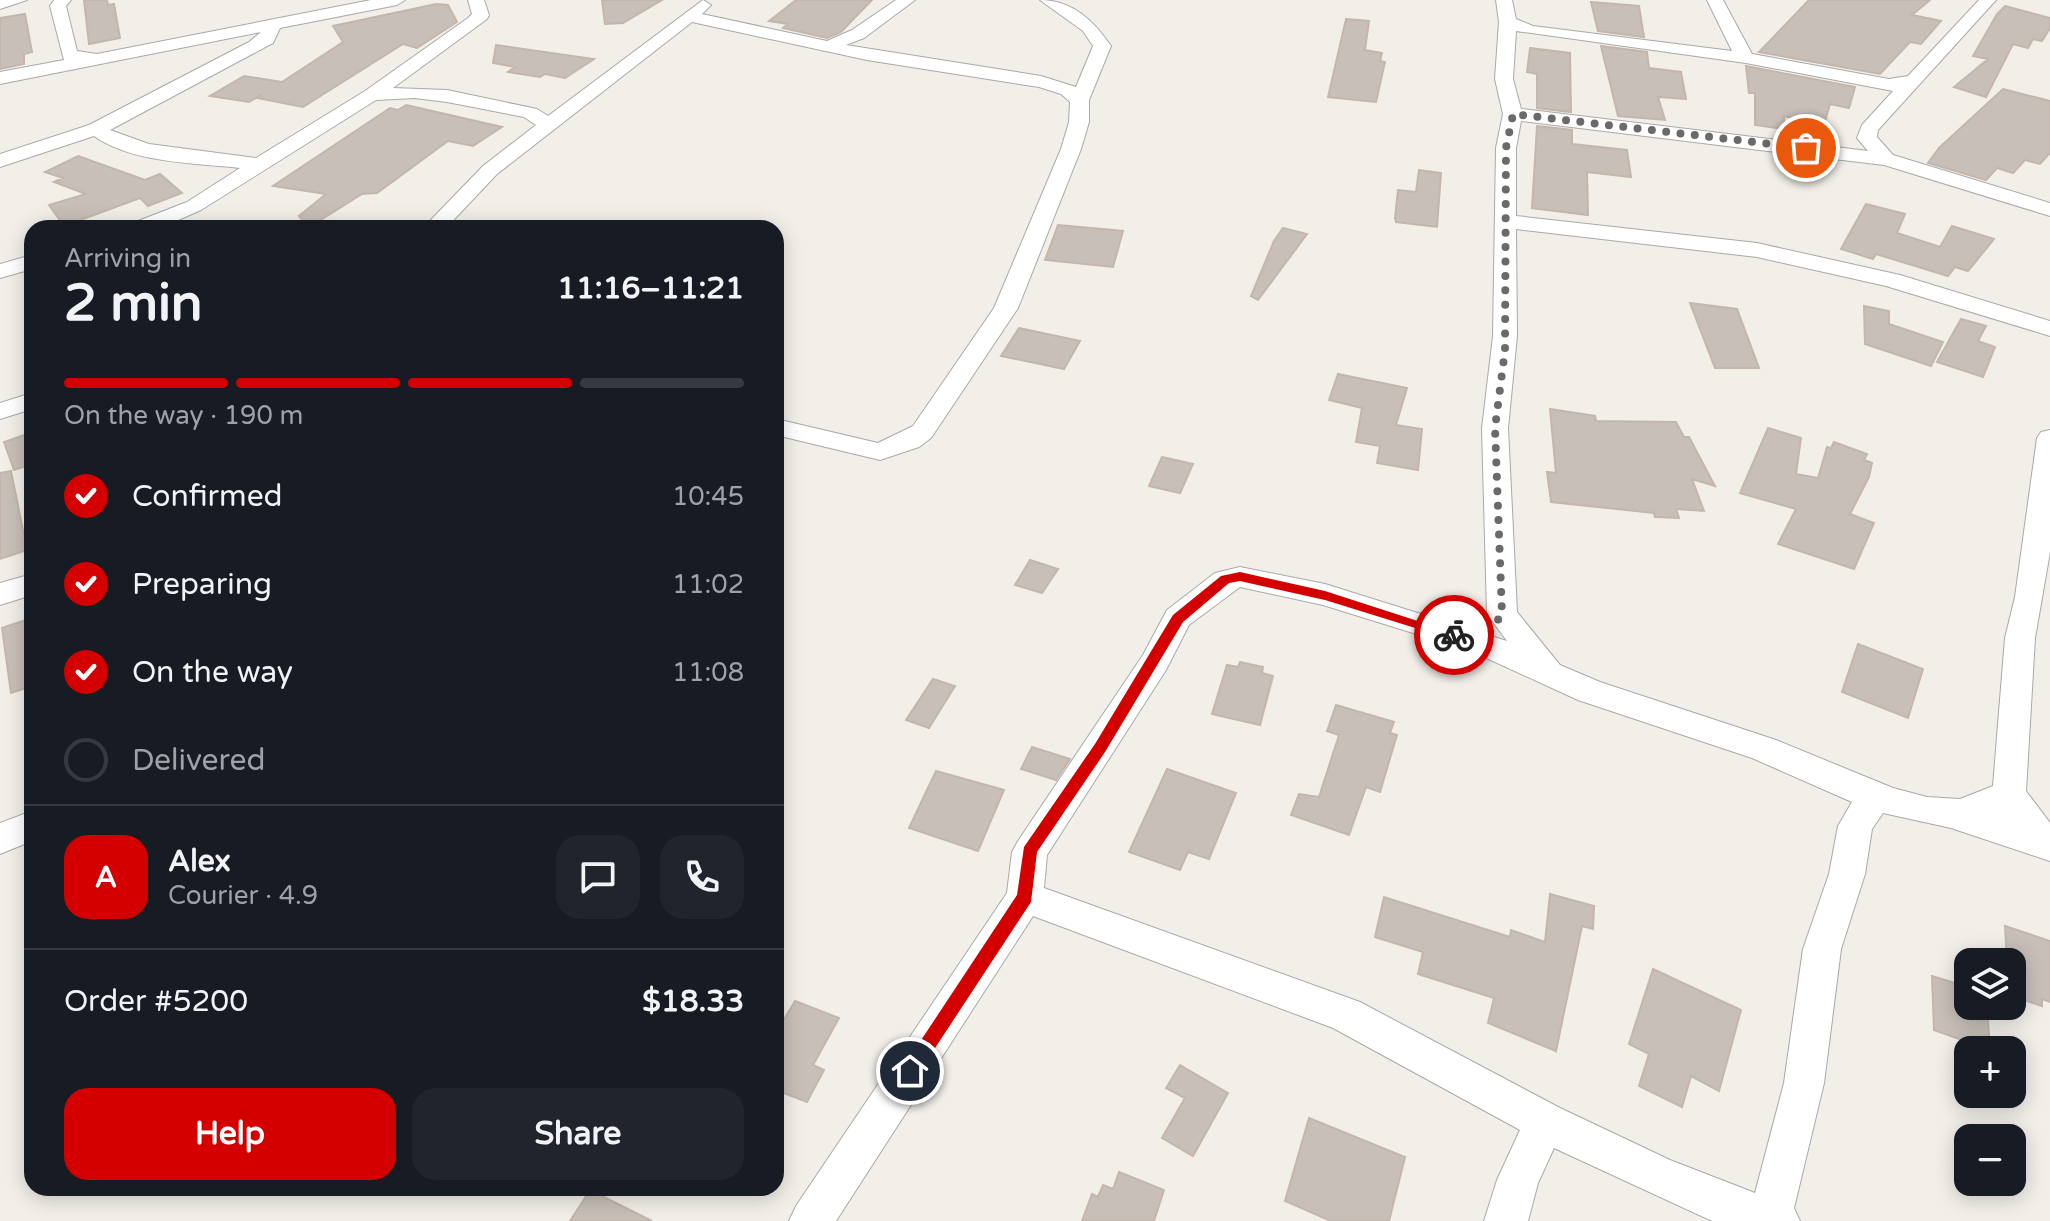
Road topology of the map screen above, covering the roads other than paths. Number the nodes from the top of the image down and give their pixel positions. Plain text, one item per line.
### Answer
1 (19, 0) edge
2 (63, 0) edge
3 (397, 0) edge
4 (476, 0) edge
5 (709, 0) edge
6 (907, 0) edge
7 (1048, 0) edge
8 (1715, 0) edge
9 (1988, 0) edge
10 (0, 4) edge
11 (1506, 11) edge
12 (689, 16) junction
13 (271, 26) junction
14 (827, 47) junction
15 (1746, 58) junction
16 (107, 59) junction
17 (399, 75) junction
18 (0, 78) edge
19 (1910, 83) junction
20 (415, 92) junction
21 (371, 95) junction
22 (1080, 100) junction
23 (572, 108) junction
24 (530, 113) junction
25 (1513, 114) junction
26 (550, 125) junction
27 (96, 129) junction
28 (1886, 159) junction
29 (0, 161) edge
30 (261, 165) junction
31 (2050, 210) edge
32 (160, 220) edge
33 (442, 220) edge
34 (1507, 221) junction
35 (24, 264) edge
36 (0, 271) edge
37 (2050, 329) edge
38 (24, 404) edge
39 (0, 411) edge
40 (784, 429) edge
41 (2050, 438) edge
42 (24, 586) edge
43 (0, 594) edge
44 (1502, 614) junction
45 (1482, 643) junction
46 (1552, 676) junction
47 (2009, 793) junction
48 (1875, 797) junction
49 (1954, 814) junction
50 (24, 828) edge
51 (0, 839) edge
52 (2050, 846) edge
53 (1025, 897) junction
54 (1545, 1122) junction
55 (1774, 1219) edge
56 (811, 1221) edge
57 (1506, 1221) edge

1 - 10 street
2 - 16 street
3 - 13 street
4 - 17 street
5 - 12 street
6 - 14 street
7 - 22 street
8 - 15 street
9 - 19 street
11 - 15 street
11 - 25 street
12 - 14 street
12 - 23 street
13 - 16 street
13 - 27 street
14 - 22 street
15 - 19 street
16 - 18 street
17 - 20 street
17 - 21 street
19 - 28 street
20 - 21 street
20 - 24 street
21 - 30 street
22 - 40 street
23 - 24 street
23 - 26 street
24 - 26 street
25 - 28 street
25 - 34 street
26 - 33 street
27 - 29 street
27 - 30 street
28 - 31 street
30 - 32 street
34 - 37 street
34 - 44 street
35 - 36 street
38 - 39 street
41 - 47 street
42 - 43 street
44 - 45 street
44 - 46 street
45 - 46 street
45 - 53 street
46 - 48 street
47 - 49 street
47 - 52 street
48 - 49 street
48 - 55 street
49 - 52 street
50 - 51 street
53 - 54 street
53 - 56 street
54 - 55 street
54 - 57 street

